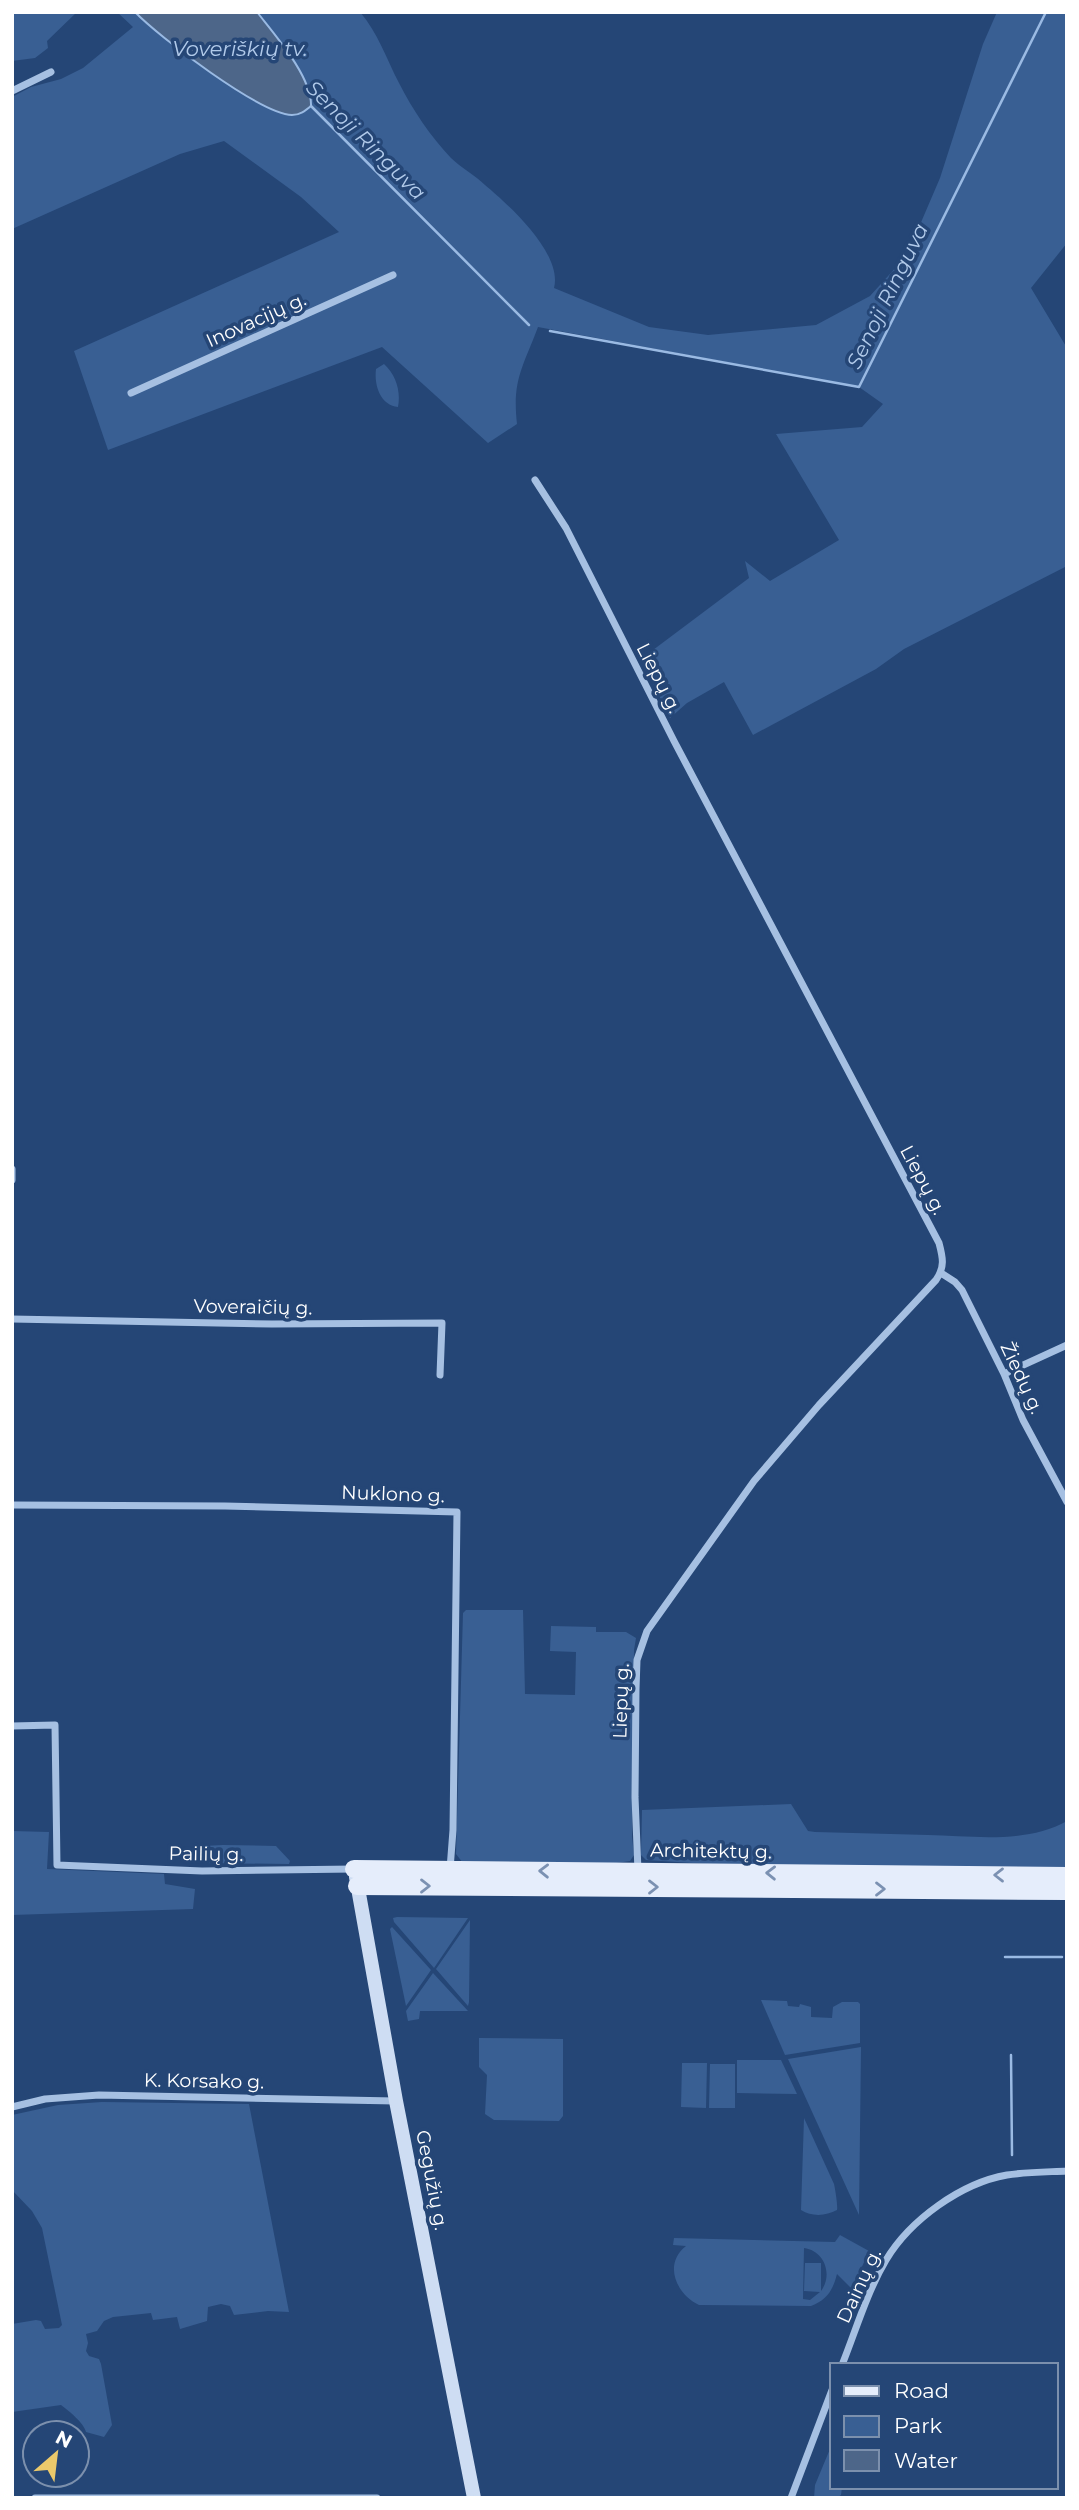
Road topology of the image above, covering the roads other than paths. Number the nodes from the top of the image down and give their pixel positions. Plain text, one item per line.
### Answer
1 (51, 72) dead end
2 (12, 91) edge
3 (393, 275) dead end
4 (131, 393) dead end
5 (535, 480) dead end
6 (12, 1169) edge
7 (12, 1180) edge
8 (941, 1273) junction
9 (12, 1319) edge
10 (1067, 1345) edge
11 (1004, 1374) junction
12 (440, 1375) dead end
13 (1067, 1502) edge
14 (12, 1505) edge
15 (12, 1726) edge
16 (450, 1870) junction
17 (638, 1871) junction
18 (1067, 1876) edge
19 (356, 1878) junction
20 (798, 1881) junction
21 (1067, 1891) edge
22 (396, 2101) junction
23 (12, 2107) edge
24 (1067, 2171) edge
25 (843, 2363) edge
26 (830, 2395) edge
27 (35, 2498) edge
28 (377, 2498) edge
29 (474, 2498) edge
30 (791, 2498) edge

1 - 2 street
3 - 4 street, Inovacijų g.
5 - 8 street, Liepų g.
6 - 7 street
8 - 11 street, Žiedų g.
8 - 17 street, Liepų g.
9 - 12 street, Voveraičių g.
10 - 11 street
11 - 13 street, Žiedų g.
14 - 16 street, Nuklono g.
15 - 19 street, Pailių g.
17 -> 16 main road, Architektų g.
16 - 19 main road, Architektų g.
20 -> 17 main road, Architektų g.
18 -> 20 main road, Architektų g.
19 -> 20 main road, Architektų g.
19 - 22 main road, Gegužių g.
20 -> 21 main road, Architektų g.
22 - 23 street, K. Korsako g.
22 - 29 main road, Gegužių g.
24 - 25 street, Dainų g.
26 - 30 street
27 - 28 street

